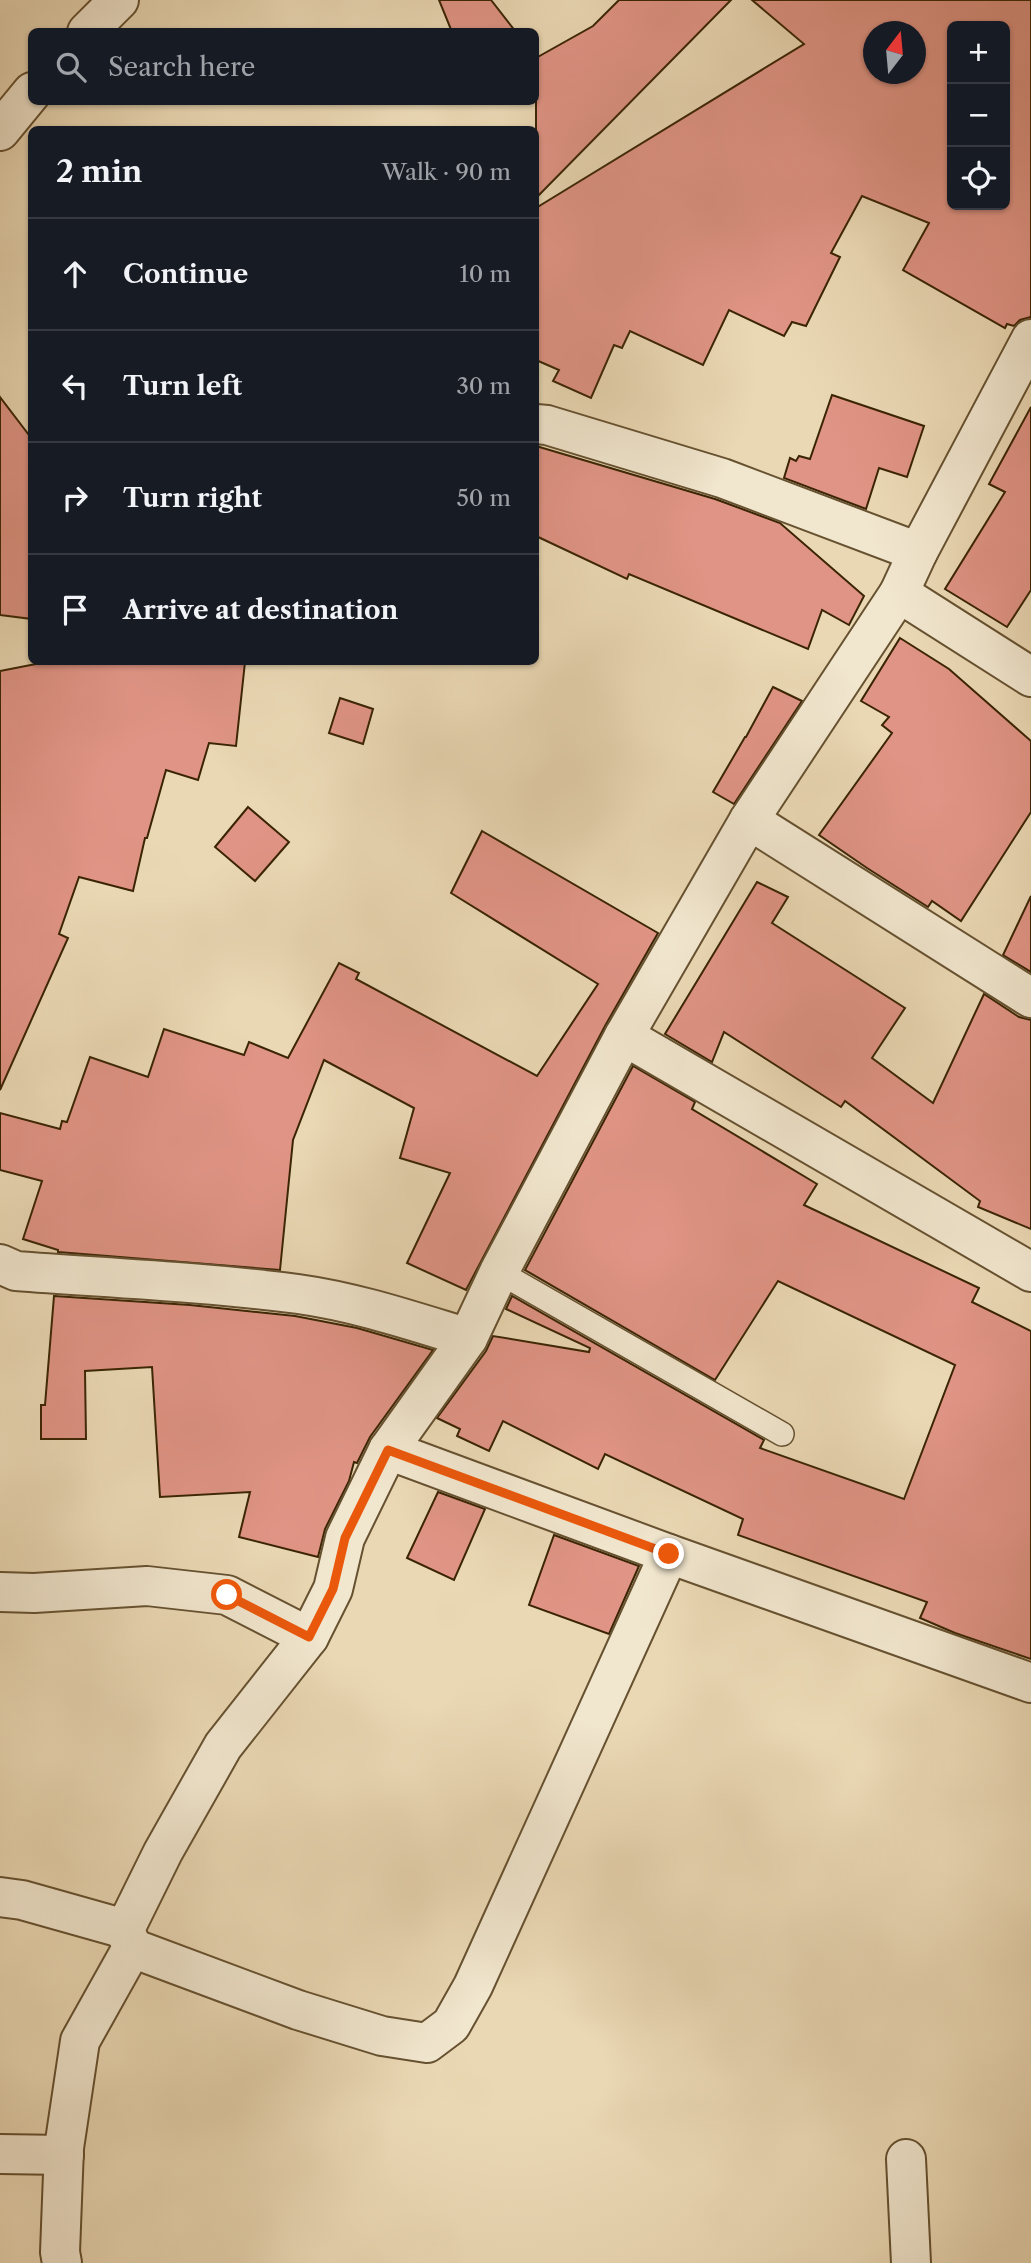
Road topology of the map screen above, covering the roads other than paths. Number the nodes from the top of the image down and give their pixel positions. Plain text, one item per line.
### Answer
1 (119, 0) edge
2 (91, 28) edge
3 (1031, 339) edge
4 (539, 424) edge
5 (918, 552) junction
6 (899, 593) junction
7 (1031, 677) edge
8 (749, 820) junction
9 (1031, 998) edge
10 (624, 1036) junction
11 (0, 1264) edge
12 (499, 1272) junction
13 (1031, 1272) edge
14 (468, 1338) junction
15 (782, 1434) dead end
16 (388, 1450) junction
17 (669, 1554) junction
18 (0, 1592) edge
19 (309, 1637) junction
20 (1031, 1683) edge
21 (0, 1897) edge
22 (129, 1938) junction
23 (0, 2154) edge
24 (64, 2155) junction
25 (906, 2159) dead end
26 (62, 2263) edge
27 (911, 2263) edge

1 - 2 street
3 - 5 street
4 - 5 street
5 - 6 street
6 - 7 street
6 - 8 street
8 - 9 street
8 - 10 street
10 - 12 street
10 - 13 street
11 - 14 street
12 - 14 street
12 - 15 lane
14 - 16 street
16 - 17 street
16 - 19 street
17 - 20 street
17 - 22 street
18 - 19 street
19 - 22 street
21 - 22 street
22 - 24 street
23 - 24 street
24 - 26 street
25 - 27 street

